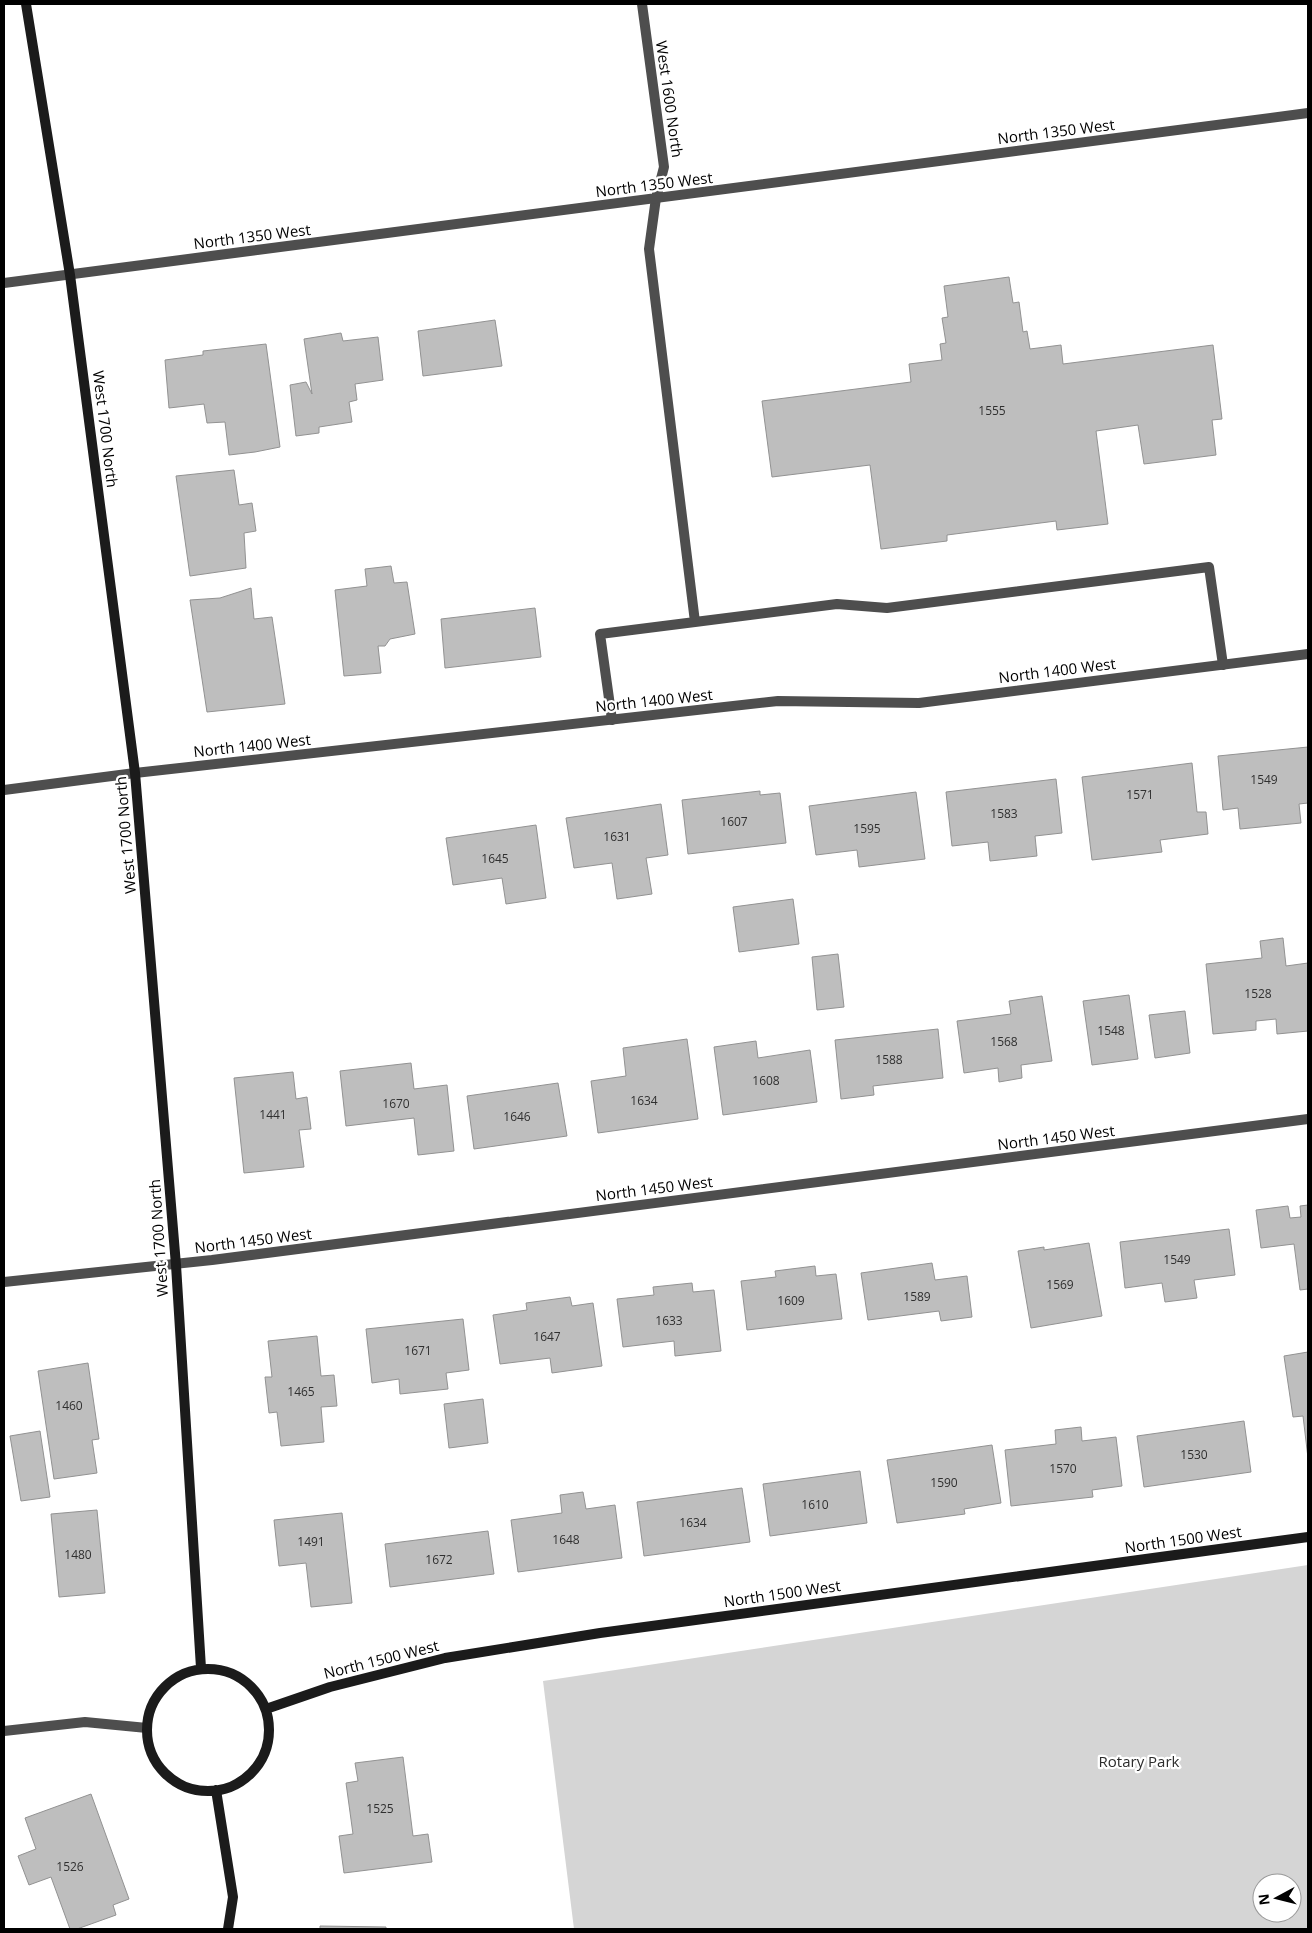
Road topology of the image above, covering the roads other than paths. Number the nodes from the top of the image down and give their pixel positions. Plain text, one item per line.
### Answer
1 (26, 4) edge
2 (642, 4) edge
3 (1308, 114) edge
4 (656, 198) junction
5 (70, 275) junction
6 (4, 283) edge
7 (695, 622) junction
8 (1308, 654) edge
9 (1223, 665) junction
10 (612, 720) junction
11 (135, 773) junction
12 (4, 790) edge
13 (1308, 1119) edge
14 (176, 1265) junction
15 (4, 1282) edge
16 (1308, 1537) edge
17 (201, 1668) junction
18 (266, 1709) junction
19 (147, 1728) junction
20 (4, 1731) edge
21 (216, 1790) junction
22 (228, 1929) edge

1 - 5 street, West 1700 North
2 - 4 street, West 1600 North
3 - 4 street, North 1350 West
4 - 5 street, North 1350 West
4 - 7 street, West 1600 North
5 - 6 street, North 1350 West
5 - 11 street, West 1700 North
7 - 9 street
7 - 10 street
8 - 9 street, North 1400 West
9 - 10 street, North 1400 West
10 - 11 street, North 1400 West
11 - 12 street, North 1400 West
11 - 14 street, West 1700 North
13 - 14 street, North 1450 West
14 - 15 street, North 1450 West
14 - 17 street, West 1700 North
16 - 18 street, North 1500 West
17 - 18 street
17 - 19 street
18 - 21 street
19 - 20 street
19 - 21 street
21 - 22 street

